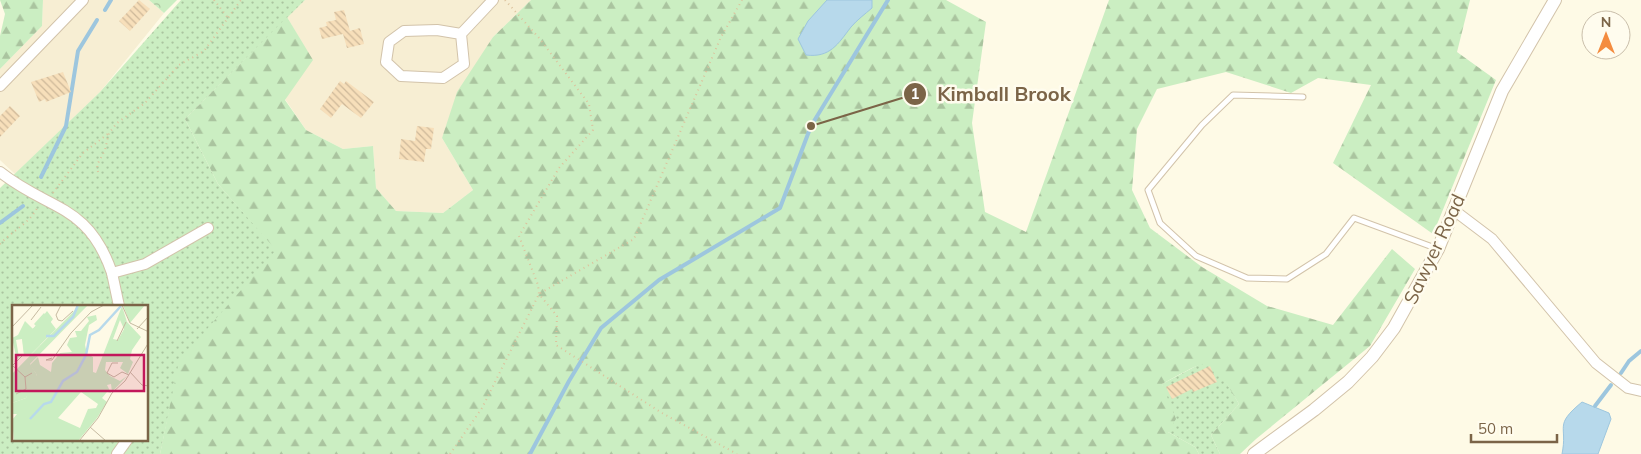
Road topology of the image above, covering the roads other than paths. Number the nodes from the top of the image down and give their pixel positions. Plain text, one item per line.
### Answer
1 (83, 0) edge
2 (493, 0) edge
3 (1555, 0) edge
4 (461, 34) junction
5 (0, 86) edge
6 (1303, 98) dead end
7 (0, 172) edge
8 (1455, 211) junction
9 (208, 228) dead end
10 (1438, 249) junction
11 (112, 273) junction
12 (119, 305) edge
13 (1641, 391) edge
14 (126, 442) edge
15 (117, 454) edge
16 (1254, 454) edge

1 - 5 street
2 - 4 street
3 - 8 street, Sawyer Road
4 - 4 street
6 - 10 lane
7 - 11 street
8 - 10 street, Sawyer Road
8 - 13 street
9 - 11 street
10 - 16 street, Sawyer Road
11 - 12 street
14 - 15 street

